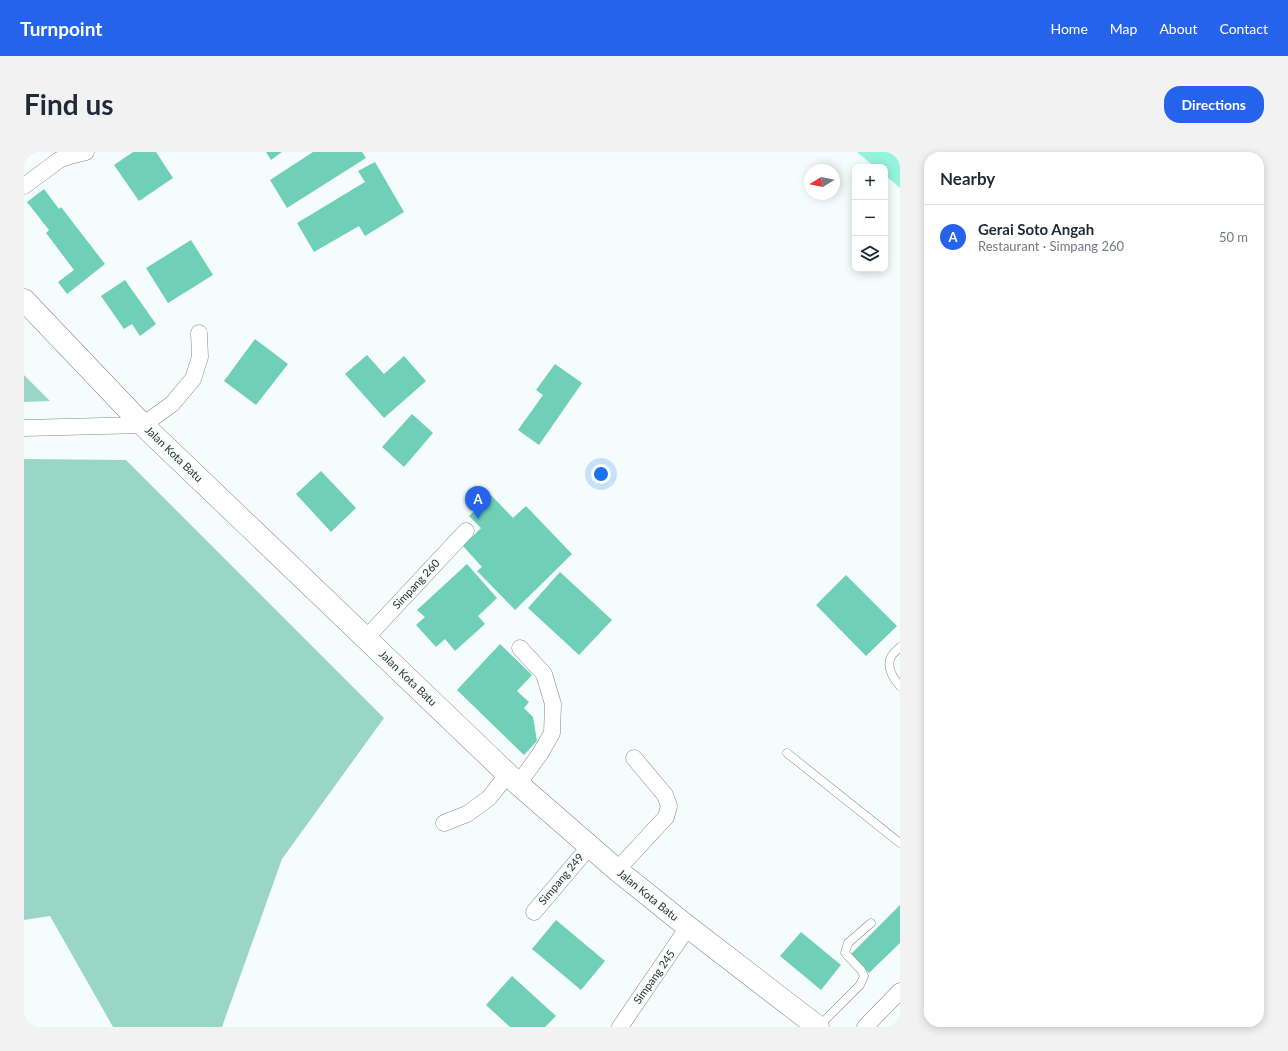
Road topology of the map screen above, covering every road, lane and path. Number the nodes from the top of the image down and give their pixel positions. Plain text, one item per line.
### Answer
1 (86, 152) edge
2 (60, 156) edge
3 (24, 186) edge
4 (24, 300) edge
5 (199, 333) dead end
6 (143, 425) junction
7 (24, 428) edge
8 (466, 531) dead end
9 (366, 638) junction
10 (900, 647) edge
11 (520, 648) dead end
12 (900, 686) edge
13 (787, 753) dead end
14 (634, 758) dead end
15 (513, 779) junction
16 (444, 823) dead end
17 (900, 842) edge
18 (589, 847) junction
19 (617, 870) junction
20 (534, 912) dead end
21 (871, 923) dead end
22 (688, 928) junction
23 (900, 991) edge
24 (620, 1027) edge
25 (818, 1027) edge
26 (865, 1027) edge

1 - 2 street
2 - 3 street
4 - 6 main road, Jalan Kota Batu
5 - 6 street
6 - 7 street
6 - 9 main road, Jalan Kota Batu
8 - 9 street, Simpang 260
9 - 15 main road, Jalan Kota Batu
10 - 12 lane
11 - 15 street
13 - 17 lane
14 - 19 street
15 - 16 street
15 - 18 main road, Jalan Kota Batu
18 - 19 main road, Jalan Kota Batu
18 - 20 street, Simpang 249
19 - 22 main road, Jalan Kota Batu
21 - 25 lane
22 - 24 street, Simpang 245
22 - 25 main road, Jalan Kota Batu
23 - 26 street

